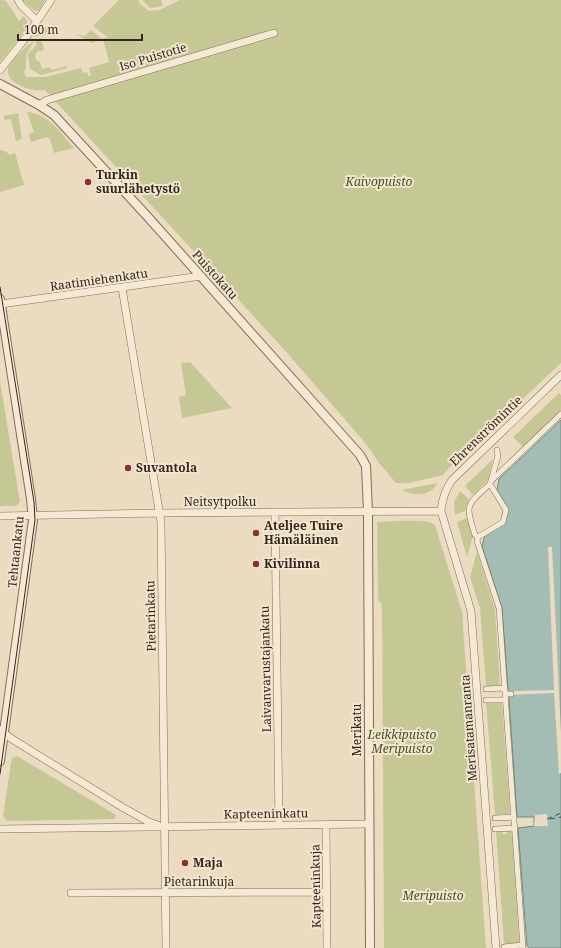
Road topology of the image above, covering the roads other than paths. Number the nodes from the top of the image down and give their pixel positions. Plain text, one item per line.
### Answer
1 (18, 0) edge
2 (51, 0) edge
3 (37, 21) junction
4 (274, 33) dead end
5 (0, 70) edge
6 (0, 84) edge
7 (39, 105) junction
8 (201, 276) junction
9 (122, 288) junction
10 (0, 302) edge
11 (561, 375) edge
12 (561, 414) edge
13 (497, 450) dead end
14 (491, 482) junction
15 (440, 511) junction
16 (368, 512) junction
17 (160, 513) junction
18 (275, 513) junction
19 (0, 516) edge
20 (33, 516) junction
21 (478, 537) junction
22 (504, 688) junction
23 (486, 689) dead end
24 (511, 694) dead end
25 (505, 697) junction
26 (486, 700) dead end
27 (2, 732) edge
28 (0, 761) edge
29 (514, 817) junction
30 (495, 818) dead end
31 (369, 824) junction
32 (516, 824) junction
33 (279, 825) junction
34 (326, 825) junction
35 (164, 826) junction
36 (0, 829) edge
37 (495, 829) dead end
38 (327, 892) junction
39 (71, 893) dead end
40 (165, 893) junction
41 (504, 947) edge
42 (522, 947) edge
43 (166, 948) edge
44 (327, 948) edge
45 (370, 948) edge
46 (496, 948) edge

1 - 3 street
2 - 3 street
3 - 5 street
4 - 7 street, Iso Puistotie
6 - 7 street, Puistokatu
7 - 8 street, Puistokatu
8 - 9 street, Raatimiehenkatu
8 - 16 street, Puistokatu
9 - 10 street, Raatimiehenkatu
9 - 17 street, Pietarinkatu
10 - 20 street, Tehtaankatu
11 - 15 street, Ehrenströmintie
12 - 14 street
13 - 14 street
14 - 21 street
14 - 21 street
15 - 16 street, Neitsytpolku
15 - 46 street, Merisatamanranta
16 - 18 street, Neitsytpolku
16 - 31 street, Merikatu
17 - 18 street, Neitsytpolku
17 - 20 street, Neitsytpolku
17 - 35 street, Pietarinkatu
18 - 33 street, Laivanvarustajankatu
19 - 20 street, Neitsytpolku
20 - 27 street, Tehtaankatu
21 - 22 street
22 - 23 street
22 - 25 street
24 - 25 street
25 - 26 street
25 - 29 street
27 - 28 street, Tehtaankatu
27 - 35 street, Kapteeninkatu
29 - 30 street
29 - 32 street
31 - 34 street, Kapteeninkatu
31 - 45 street, Merikatu
32 - 37 street
32 - 42 street
33 - 34 street, Kapteeninkatu
33 - 35 street, Kapteeninkatu
34 - 38 street, Kapteeninkuja
35 - 36 street, Kapteeninkatu
35 - 40 street, Pietarinkatu
38 - 40 street, Pietarinkuja
38 - 44 street, Kapteeninkuja
39 - 40 street, Pietarinkuja
40 - 43 street, Pietarinkatu
41 - 42 street

